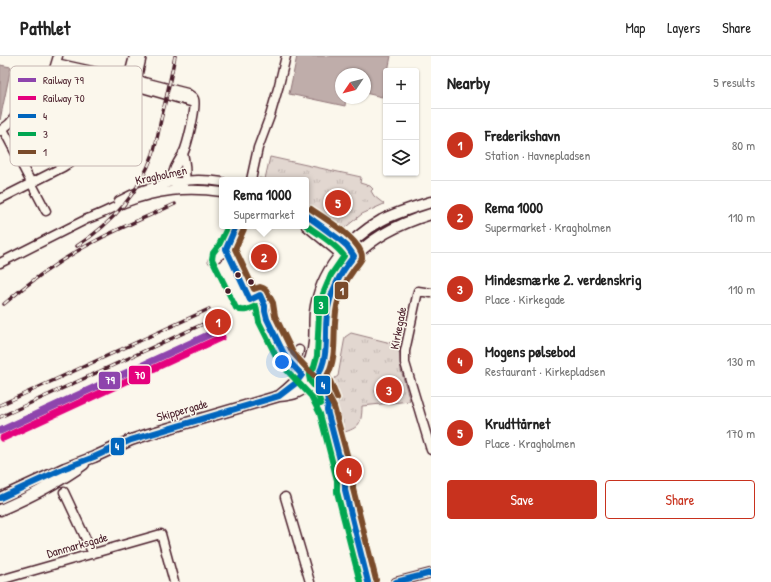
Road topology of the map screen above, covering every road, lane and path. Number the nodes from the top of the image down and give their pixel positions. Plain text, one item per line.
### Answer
1 (134, 56) edge
2 (142, 56) edge
3 (286, 56) edge
4 (57, 60) edge
5 (79, 66) edge
6 (134, 66) edge
7 (138, 66) edge
8 (142, 84) edge
9 (10, 123) edge
10 (2, 130) edge
11 (10, 144) edge
12 (183, 153) junction
13 (22, 166) edge
14 (65, 166) edge
15 (251, 177) edge
16 (185, 181) junction
17 (172, 182) junction
18 (219, 182) edge
19 (32, 184) junction
20 (180, 189) junction
21 (219, 192) edge
22 (0, 200) edge
23 (431, 202) edge
24 (46, 211) dead end
25 (431, 214) edge
26 (309, 217) edge
27 (87, 219) junction
28 (309, 228) edge
29 (235, 229) edge
30 (347, 246) junction
31 (340, 254) junction
32 (352, 258) junction
33 (213, 260) dead end
34 (0, 263) edge
35 (431, 293) edge
36 (265, 306) dead end
37 (299, 350) dead end
38 (304, 372) junction
39 (314, 381) junction
40 (279, 396) junction
41 (431, 450) edge
42 (94, 457) junction
43 (64, 492) dead end
44 (285, 497) dead end
45 (0, 498) edge
46 (0, 510) edge
47 (93, 554) junction
48 (431, 573) edge
49 (12, 579) edge
50 (0, 580) edge
51 (174, 582) edge
52 (310, 582) edge
53 (368, 582) edge
54 (396, 582) edge

1 - 6 street
2 - 7 street
3 - 15 street
4 - 5 street
8 - 12 street
9 - 10 street
10 - 11 street
12 - 16 street
12 - 17 street
13 - 19 street
14 - 19 street
16 - 17 street, Kragholmen
16 - 18 street, Kragholmen
16 - 20 street
17 - 20 street
17 - 27 street, Kragholmen
19 - 22 street
19 - 24 street
20 - 21 street, Kragholmen
20 - 27 street, Kragholmen
23 - 30 main road
25 - 32 main road
26 - 30 street
27 - 34 street, Kragholmen
28 - 31 street
29 - 33 street
30 - 31 main road
30 - 32 street
31 - 32 street
31 - 38 main road
32 - 39 main road
35 - 41 street, Kirkegade
36 - 38 street
37 - 38 street
38 - 39 street
38 - 40 main road, Skippergade
39 - 40 main road, Skippergade
39 - 53 street
40 - 42 main road, Skippergade
42 - 45 main road, Skippergade
42 - 46 main road, Skippergade
43 - 47 street
44 - 52 street
47 - 49 street, Danmarksgade
47 - 51 street, Danmarksgade
48 - 54 street
49 - 50 street, Danmarksgade

